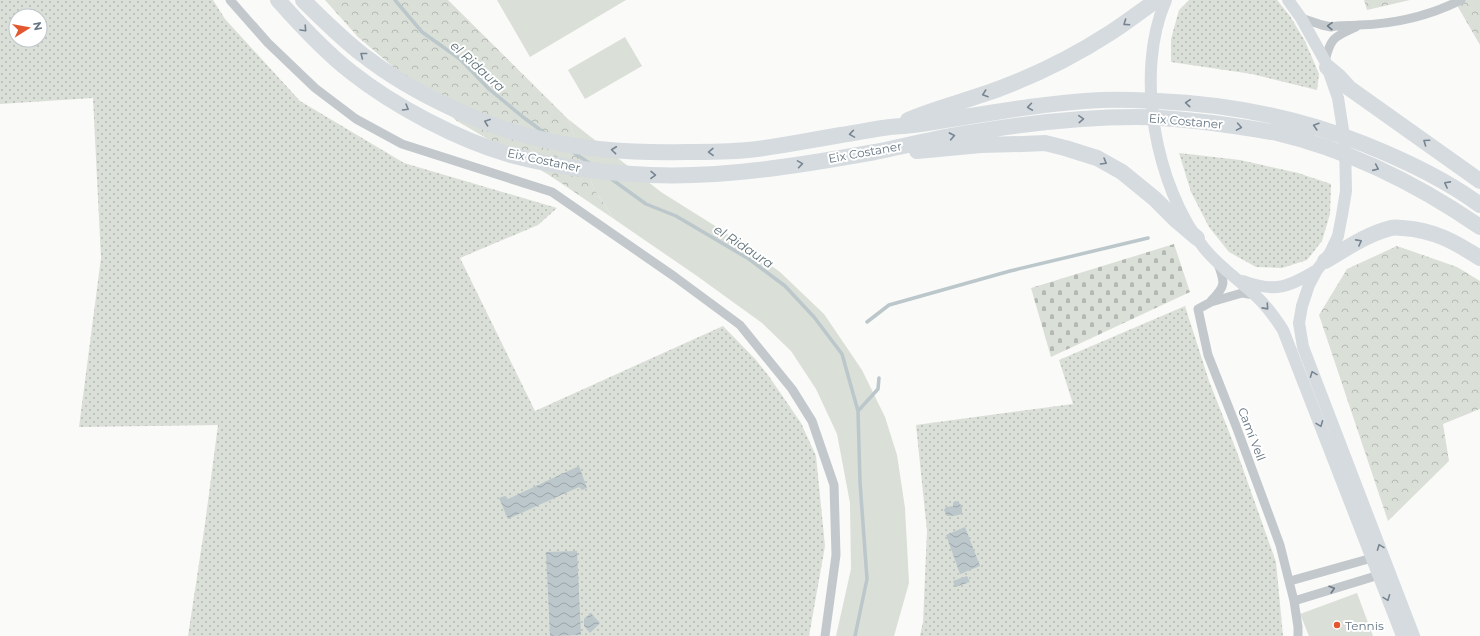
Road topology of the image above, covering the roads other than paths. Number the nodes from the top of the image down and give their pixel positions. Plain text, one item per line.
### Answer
1 (230, 0) edge
2 (278, 0) edge
3 (303, 0) edge
4 (1157, 0) edge
5 (1166, 0) edge
6 (1288, 0) edge
7 (1461, 0) edge
8 (1301, 18) junction
9 (1359, 25) junction
10 (1326, 64) junction
11 (890, 127) junction
12 (873, 152) junction
13 (1480, 181) edge
14 (1480, 205) edge
15 (1480, 227) edge
16 (1197, 238) junction
17 (1480, 258) edge
18 (1218, 264) junction
19 (1321, 266) junction
20 (1238, 280) junction
21 (1255, 295) junction
22 (1211, 302) junction
23 (1372, 558) junction
24 (1379, 575) junction
25 (1290, 581) junction
26 (1294, 601) junction
27 (826, 636) edge
28 (1298, 636) edge
29 (1402, 636) edge
30 (1414, 636) edge

1 - 27 street
2 -> 12 highway, Eix Costaner
11 -> 3 highway, Eix Costaner
4 -> 11 highway
5 - 16 street
6 - 8 street
7 - 9 street
9 -> 8 street
8 - 10 street
9 - 10 street
13 -> 10 highway
10 - 19 street
14 -> 11 highway, Eix Costaner
12 -> 15 highway, Eix Costaner
12 -> 16 highway
16 - 18 street
19 -> 17 highway
18 - 20 street
18 - 22 street, Camí Vell
19 - 20 street
30 -> 19 street
20 - 21 street
21 - 22 street, Camí Vell
21 -> 23 street
22 - 25 street, Camí Vell
23 - 24 street
23 - 25 street
26 -> 24 street
24 -> 29 street
25 - 26 street, Camí Vell
26 - 28 street, Camí Vell

